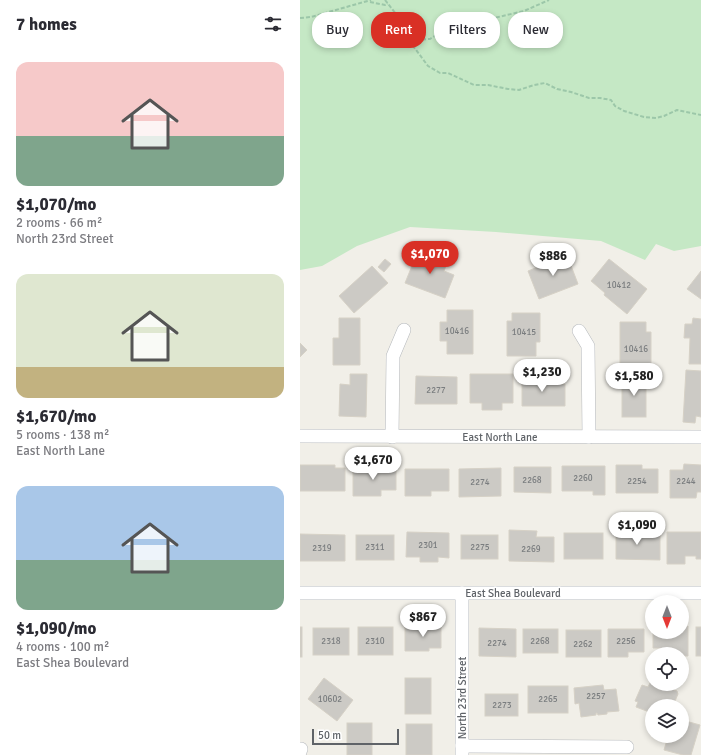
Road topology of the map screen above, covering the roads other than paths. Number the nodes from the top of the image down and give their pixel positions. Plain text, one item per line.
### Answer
1 (404, 330) dead end
2 (579, 331) dead end
3 (300, 436) edge
4 (392, 437) junction
5 (589, 437) junction
6 (701, 437) edge
7 (300, 593) edge
8 (462, 593) junction
9 (701, 594) edge
10 (627, 747) dead end
11 (462, 751) edge

1 - 4 street
2 - 5 street
3 - 4 street, East North Lane
4 - 5 street, East North Lane
5 - 6 street, East North Lane
7 - 8 street, East Shea Boulevard
8 - 9 street, East Shea Boulevard
8 - 11 street, North 23rd Street
10 - 11 street

